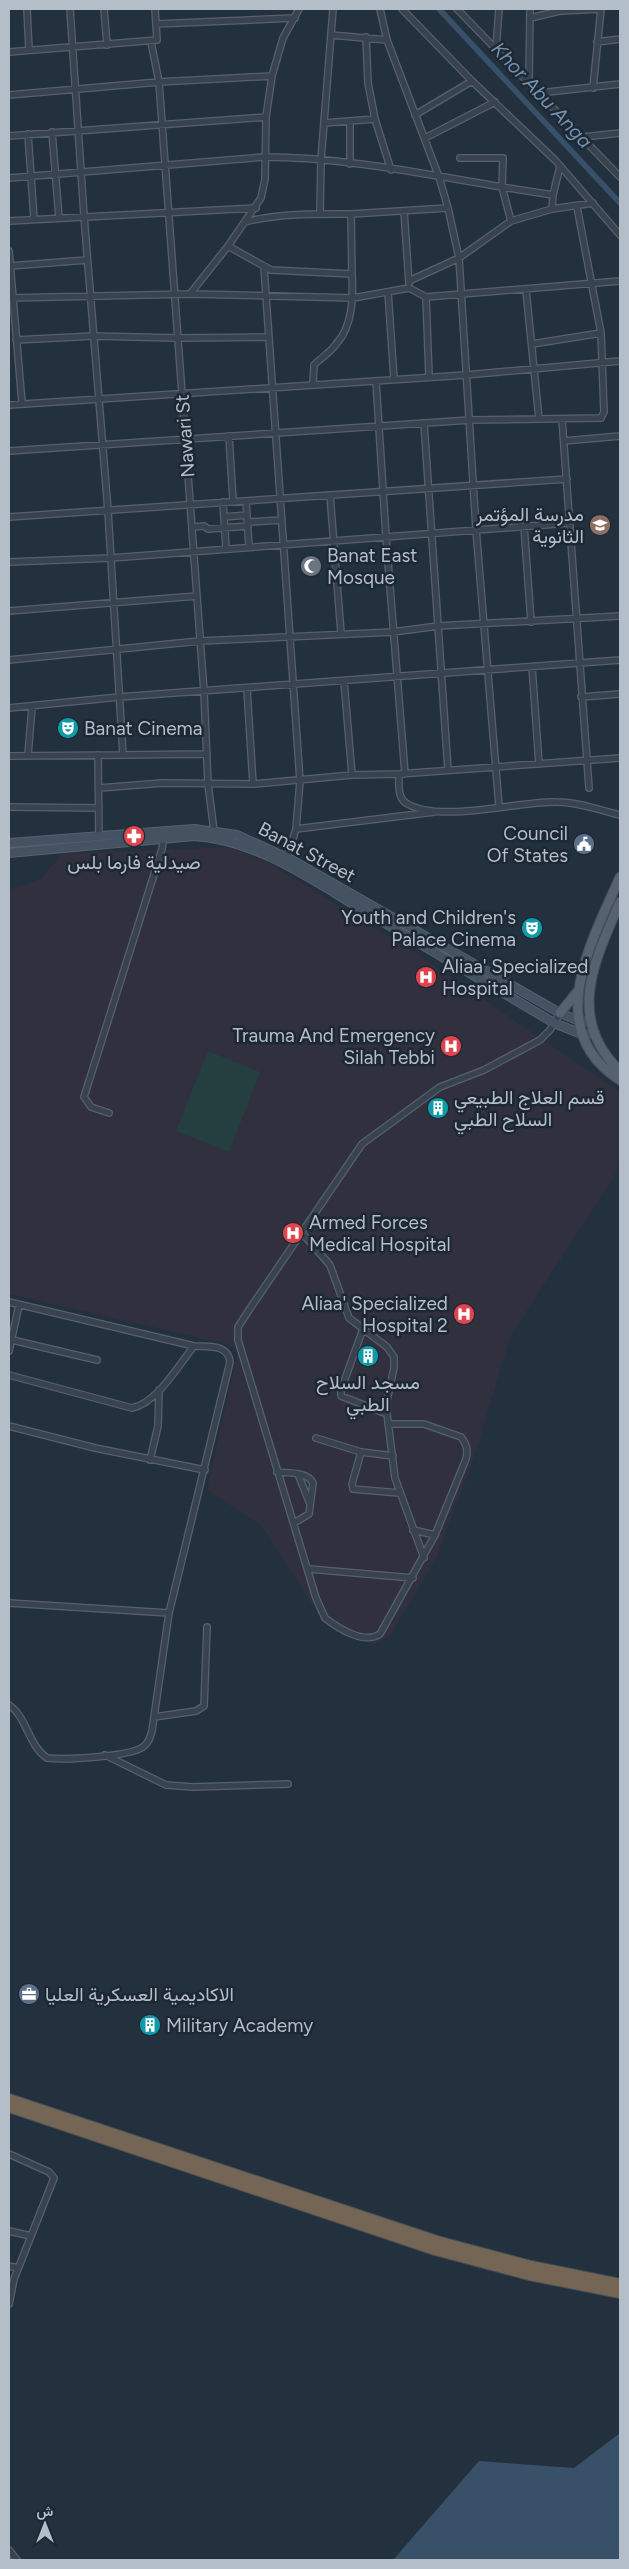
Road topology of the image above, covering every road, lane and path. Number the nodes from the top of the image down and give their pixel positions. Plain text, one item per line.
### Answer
1 (27, 9) edge
2 (70, 9) edge
3 (104, 9) edge
4 (155, 9) edge
5 (299, 9) edge
6 (333, 9) edge
7 (380, 9) edge
8 (402, 9) edge
9 (456, 9) edge
10 (500, 9) edge
11 (530, 9) edge
12 (601, 9) edge
13 (461, 12) edge
14 (295, 18) junction
15 (530, 18) junction
16 (156, 24) junction
17 (331, 35) junction
18 (366, 37) junction
19 (620, 39) edge
20 (387, 40) junction
21 (151, 42) junction
22 (597, 42) junction
23 (107, 45) junction
24 (72, 48) junction
25 (496, 49) junction
26 (29, 50) junction
27 (9, 52) edge
28 (272, 76) junction
29 (472, 81) junction
30 (159, 82) junction
31 (529, 82) junction
32 (620, 84) edge
33 (593, 88) junction
34 (76, 90) junction
35 (539, 92) junction
36 (9, 95) edge
37 (495, 102) junction
38 (415, 116) junction
39 (266, 117) junction
40 (375, 119) junction
41 (324, 122) junction
42 (350, 122) junction
43 (162, 123) junction
44 (79, 131) junction
45 (52, 132) junction
46 (28, 134) junction
47 (620, 134) edge
48 (9, 136) edge
49 (582, 137) junction
50 (425, 138) junction
51 (264, 157) junction
52 (460, 158) dead end
53 (321, 160) junction
54 (350, 164) junction
55 (164, 165) junction
56 (560, 166) junction
57 (391, 170) junction
58 (82, 174) junction
59 (55, 175) junction
60 (32, 176) junction
61 (439, 177) junction
62 (620, 177) edge
63 (9, 178) edge
64 (502, 187) junction
65 (553, 195) junction
66 (593, 203) junction
67 (577, 207) junction
68 (256, 208) junction
69 (448, 208) junction
70 (552, 209) junction
71 (404, 211) junction
72 (167, 212) junction
73 (320, 214) junction
74 (351, 214) junction
75 (84, 216) junction
76 (59, 218) junction
77 (34, 219) junction
78 (9, 221) edge
79 (511, 221) junction
80 (245, 222) junction
81 (620, 235) edge
82 (228, 246) junction
83 (9, 251) edge
84 (458, 258) junction
85 (87, 260) junction
86 (10, 266) junction
87 (264, 267) junction
88 (352, 274) junction
89 (620, 281) edge
90 (409, 284) junction
91 (591, 284) junction
92 (526, 290) junction
93 (388, 292) junction
94 (90, 294) junction
95 (174, 294) junction
96 (190, 294) junction
97 (266, 294) junction
98 (462, 294) junction
99 (426, 297) junction
100 (11, 298) edge
101 (353, 298) junction
102 (601, 332) junction
103 (94, 336) junction
104 (269, 337) junction
105 (178, 338) junction
106 (16, 340) junction
107 (532, 344) junction
108 (620, 361) edge
109 (604, 362) junction
110 (534, 367) junction
111 (466, 374) junction
112 (429, 376) junction
113 (394, 379) junction
114 (376, 381) junction
115 (313, 384) junction
116 (272, 387) junction
117 (182, 394) junction
118 (98, 399) junction
119 (22, 403) junction
120 (9, 405) edge
121 (539, 419) junction
122 (562, 419) junction
123 (470, 420) junction
124 (424, 423) junction
125 (379, 425) junction
126 (275, 433) junction
127 (229, 436) junction
128 (620, 436) edge
129 (184, 439) junction
130 (564, 441) junction
131 (102, 446) junction
132 (9, 451) edge
133 (567, 479) junction
134 (474, 485) junction
135 (428, 488) junction
136 (383, 492) junction
137 (330, 495) junction
138 (281, 499) junction
139 (246, 501) junction
140 (223, 502) junction
141 (233, 502) junction
142 (190, 504) junction
143 (108, 511) junction
144 (224, 516) junction
145 (9, 517) edge
146 (282, 520) junction
147 (248, 521) junction
148 (570, 523) junction
149 (524, 526) junction
150 (192, 527) junction
151 (225, 528) junction
152 (476, 529) junction
153 (431, 534) junction
154 (386, 537) junction
155 (334, 540) junction
156 (284, 545) junction
157 (249, 547) junction
158 (226, 548) junction
159 (194, 550) junction
160 (111, 558) junction
161 (9, 562) edge
162 (197, 596) junction
163 (113, 602) junction
164 (9, 611) edge
165 (620, 616) edge
166 (576, 619) junction
167 (531, 622) junction
168 (484, 623) junction
169 (438, 626) junction
170 (393, 632) junction
171 (341, 634) junction
172 (291, 637) junction
173 (200, 641) junction
174 (116, 649) junction
175 (9, 660) edge
176 (620, 660) edge
177 (578, 663) junction
178 (532, 667) junction
179 (487, 670) junction
180 (442, 674) junction
181 (398, 676) junction
182 (344, 681) junction
183 (294, 685) junction
184 (247, 689) junction
185 (204, 692) junction
186 (620, 694) edge
187 (119, 697) junction
188 (581, 697) junction
189 (32, 707) junction
190 (9, 708) edge
191 (206, 754) junction
192 (28, 755) junction
193 (98, 755) junction
194 (123, 755) junction
195 (9, 756) edge
196 (620, 758) edge
197 (587, 759) junction
198 (539, 764) junction
199 (495, 766) junction
200 (448, 770) junction
201 (402, 774) junction
202 (352, 775) junction
203 (300, 781) junction
204 (208, 784) junction
205 (253, 784) junction
206 (99, 788) junction
207 (589, 788) dead end
208 (499, 806) junction
209 (9, 807) edge
210 (99, 808) junction
211 (444, 811) junction
212 (620, 815) edge
213 (296, 829) junction
214 (214, 831) junction
215 (164, 835) junction
216 (99, 836) junction
217 (9, 843) edge
218 (26, 851) junction
219 (9, 853) edge
220 (287, 857) junction
221 (9, 859) edge
222 (620, 877) edge
223 (620, 902) edge
224 (578, 990) junction
225 (560, 1013) junction
226 (579, 1021) junction
227 (592, 1022) junction
228 (554, 1023) junction
229 (595, 1033) junction
230 (584, 1035) junction
231 (620, 1071) edge
232 (620, 1080) edge
233 (109, 1113) dead end
234 (302, 1233) junction
235 (9, 1302) edge
236 (20, 1305) junction
237 (363, 1329) junction
238 (12, 1340) junction
239 (194, 1346) junction
240 (9, 1351) edge
241 (98, 1360) dead end
242 (9, 1375) edge
243 (160, 1389) junction
244 (387, 1414) junction
245 (388, 1424) junction
246 (9, 1426) edge
247 (316, 1438) dead end
248 (360, 1452) junction
249 (393, 1456) junction
250 (150, 1460) junction
251 (205, 1470) junction
252 (278, 1472) junction
253 (298, 1474) junction
254 (399, 1493) junction
255 (310, 1504) junction
256 (294, 1523) junction
257 (413, 1530) junction
258 (435, 1535) junction
259 (424, 1558) junction
260 (309, 1569) junction
261 (413, 1578) junction
262 (9, 1603) edge
263 (169, 1613) junction
264 (207, 1628) dead end
265 (9, 1705) edge
266 (154, 1717) junction
267 (105, 1755) junction
268 (288, 1784) dead end
269 (9, 2099) edge
270 (9, 2108) edge
271 (9, 2154) edge
272 (9, 2231) edge
273 (31, 2236) junction
274 (9, 2266) edge
275 (18, 2268) junction
276 (620, 2284) edge
277 (620, 2293) edge
278 (9, 2304) edge
279 (9, 2550) edge
280 (17, 2560) edge

1 - 26 street
2 - 24 street
3 - 23 street
4 - 16 street
5 - 14 street
6 - 17 street
7 - 20 street
8 - 29 street
9 - 13 street
10 - 25 street
11 - 15 street
12 - 15 street
12 - 22 street
13 - 25 street
14 - 16 street
14 - 28 street
15 - 31 street
16 - 21 street
17 - 18 street
17 - 41 street
18 - 20 street
18 - 40 street
19 - 22 street
20 - 38 street
21 - 23 street
21 - 30 street, Nawari St
22 - 33 street
23 - 24 street
24 - 26 street
24 - 34 street
25 - 31 street
26 - 27 street
28 - 30 street
28 - 39 street
29 - 37 street
29 - 38 street
30 - 34 street
30 - 43 street, Nawari St
31 - 35 street
32 - 33 street
33 - 35 street
34 - 36 street
34 - 44 street
35 - 49 street
37 - 50 street
37 - 56 street
38 - 50 street
39 - 43 street
39 - 51 street
40 - 42 street
40 - 57 street
41 - 42 street
41 - 53 street
42 - 54 street
43 - 44 street
43 - 55 street, Nawari St
44 - 45 street
44 - 58 street
45 - 46 street
45 - 59 street
46 - 48 street
46 - 60 street
47 - 49 street
49 - 62 street
50 - 61 street
51 - 53 street
51 - 55 street
51 - 68 street
52 - 64 street
53 - 54 street
53 - 73 street
54 - 57 street
55 - 58 street
55 - 72 street, Nawari St
56 - 65 street
56 - 66 street
57 - 61 street
58 - 59 street
58 - 75 street
59 - 60 street
59 - 76 street
60 - 63 street
60 - 77 street
61 - 64 street
61 - 69 street
64 - 65 street
64 - 79 street
65 - 70 street
66 - 67 street
66 - 81 street
67 - 70 street
67 - 91 street
68 - 72 street
68 - 80 street
69 - 71 street
69 - 84 street
70 - 79 street
71 - 74 street
71 - 90 street
72 - 75 street
72 - 95 street, Nawari St
73 - 74 street
73 - 80 street
74 - 88 street
75 - 76 street
75 - 85 street
76 - 77 street
77 - 78 street
79 - 84 street
80 - 82 street
82 - 87 street
82 - 96 street
83 - 86 street
84 - 90 street
84 - 98 street
85 - 86 street
85 - 94 street
86 - 100 street
87 - 88 street
87 - 97 street
88 - 101 street
89 - 91 street
90 - 93 street
90 - 99 street
91 - 92 street
91 - 102 street
92 - 98 street
92 - 107 street
93 - 101 street
93 - 113 street
94 - 95 street
94 - 100 street
94 - 103 street
95 - 96 street
95 - 105 street, Nawari St
96 - 97 street
97 - 101 street
97 - 104 street
98 - 99 street
98 - 111 street
99 - 112 street
100 - 106 street
101 - 115 street
102 - 107 street
102 - 109 street
103 - 105 street
103 - 106 street
103 - 118 street
104 - 105 street
104 - 116 street
105 - 117 street, Nawari St
106 - 119 street
107 - 110 street
108 - 109 street
109 - 110 street
109 - 122 street
110 - 111 street
110 - 121 street
111 - 112 street
111 - 123 street
112 - 113 street
113 - 114 street
114 - 115 street
114 - 125 street
115 - 116 street
116 - 117 street
116 - 126 street
117 - 118 street
117 - 129 street, Nawari St
118 - 119 street
118 - 131 street
119 - 120 street
121 - 122 street
121 - 123 street
122 - 130 street
123 - 124 street
123 - 134 street
124 - 125 street
124 - 135 street
125 - 126 street
125 - 136 street
126 - 127 street
126 - 138 street
127 - 129 street
127 - 141 street
128 - 130 street
129 - 131 street
129 - 142 street, Nawari St
130 - 133 street
131 - 132 street
131 - 143 street
133 - 134 street
133 - 148 street
134 - 135 street
134 - 152 street
135 - 136 street
135 - 153 street
136 - 137 street
136 - 154 street
137 - 138 street
137 - 155 street
138 - 139 street
138 - 146 street
139 - 141 street
139 - 147 street
140 - 141 street
140 - 142 street
140 - 144 street
142 - 143 street
142 - 150 street, Nawari St
143 - 145 street
143 - 160 street
144 - 147 street
144 - 151 street
146 - 147 street
146 - 156 street
147 - 151 street
147 - 157 street
148 - 149 street
148 - 166 street
149 - 152 street
149 - 167 street
150 - 151 street
150 - 159 street, Nawari St
151 - 158 street
152 - 153 street
152 - 168 street
153 - 154 street
153 - 169 street
154 - 155 street
154 - 170 street
155 - 156 street
155 - 171 street
156 - 157 street
156 - 172 street
157 - 158 street
158 - 159 street
159 - 160 street
159 - 162 street, Nawari St
160 - 161 street
160 - 163 street
162 - 163 street
162 - 173 street, Nawari St
163 - 164 street
163 - 174 street
165 - 166 street
166 - 167 street
166 - 177 street
167 - 168 street
168 - 169 street
168 - 179 street
169 - 170 street
169 - 180 street
170 - 171 street
170 - 181 street
171 - 172 street
172 - 173 street
172 - 183 street
173 - 174 street
173 - 185 street, Nawari St
174 - 175 street
174 - 187 street
176 - 177 street
177 - 178 street
177 - 188 street
178 - 179 street
178 - 198 street
179 - 180 street
179 - 199 street
180 - 181 street
180 - 200 street
181 - 182 street
181 - 201 street
182 - 183 street
182 - 202 street
183 - 184 street
183 - 203 street
184 - 185 street
184 - 205 street
185 - 187 street
185 - 191 street, Nawari St
186 - 188 street
187 - 189 street
187 - 194 street
188 - 197 street
189 - 190 street
189 - 192 street
191 - 194 street
191 - 204 street, Nawari St
192 - 193 street
192 - 195 street
193 - 194 street
193 - 206 street
196 - 197 street
197 - 198 street
197 - 207 street
198 - 199 street
199 - 200 street
199 - 208 street
200 - 201 street
201 - 202 street
201 - 211 street
202 - 203 street
203 - 205 street
203 - 213 street
204 - 205 street
204 - 206 street
204 - 214 street, Nawari St
206 - 210 street
208 - 211 street
208 - 212 street
209 - 210 street
210 - 216 street
211 - 213 street
213 - 220 street
214 - 215 main road, Banat Street
214 - 220 main road, Banat Street
215 - 216 main road, Banat Street
215 - 218 main road, Banat Street
215 - 228 main road, Banat Street
215 - 233 street
216 - 217 main road, Banat Street
218 - 219 main road, Banat Street
218 - 221 main road
220 - 225 main road, Banat Street
222 - 224 main road
223 - 227 main road
224 - 225 main road
224 - 226 main road
225 - 226 main road, Banat Street
225 - 228 street
226 - 227 main road, Banat Street
226 - 230 main road
227 - 229 main road
228 - 230 main road, Banat Street
228 - 234 street
229 - 230 main road
229 - 231 main road
230 - 232 main road
234 - 237 street
234 - 252 street
235 - 236 street
236 - 238 street
236 - 239 street
237 - 244 street
237 - 244 street
238 - 240 street
238 - 241 street
239 - 243 street
239 - 251 street
242 - 243 street
243 - 250 street
244 - 245 street
245 - 249 street
245 - 258 street
246 - 250 street
247 - 248 street
248 - 249 street
248 - 254 street
249 - 254 street
250 - 251 street
251 - 263 street
252 - 253 street
252 - 256 street
253 - 255 street
253 - 255 street
254 - 257 street
255 - 256 street
256 - 260 street
257 - 258 street
257 - 259 street
258 - 259 street
259 - 261 street
260 - 261 street
260 - 261 street
262 - 263 street
263 - 266 street
264 - 266 street
265 - 267 street
266 - 267 street
267 - 268 street
269 - 276 highway
270 - 277 highway
271 - 273 street
272 - 273 street
273 - 275 street
274 - 275 street
275 - 278 street
279 - 280 street

